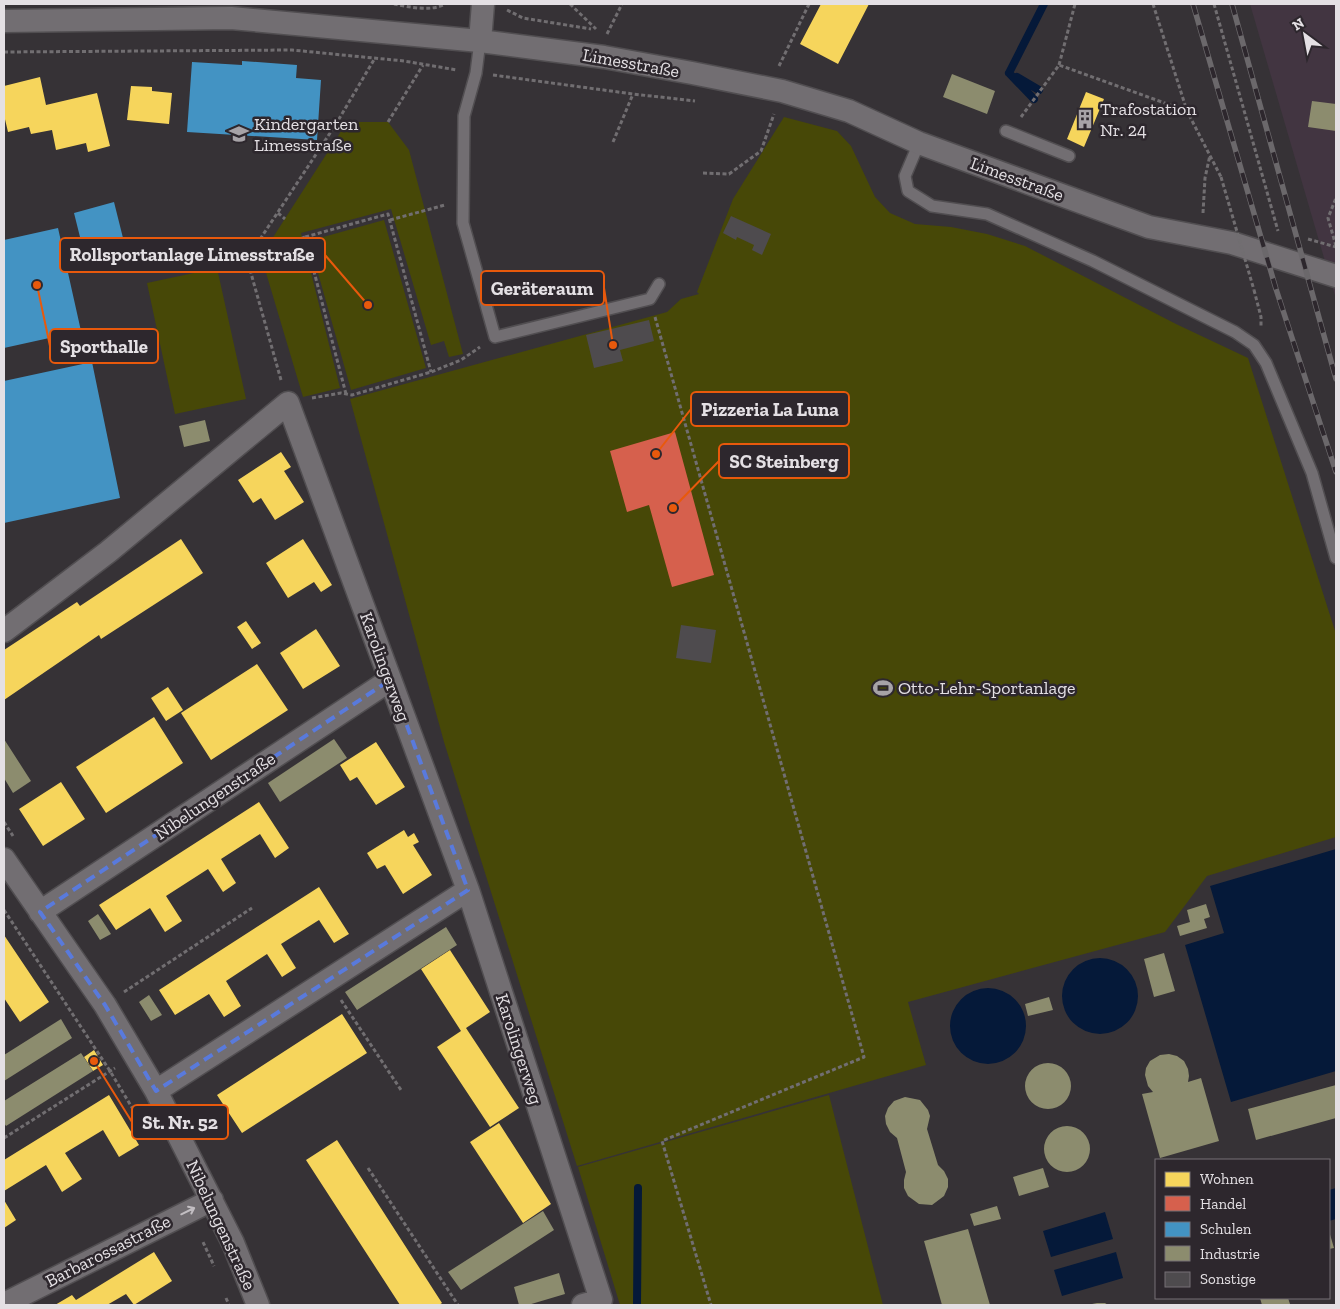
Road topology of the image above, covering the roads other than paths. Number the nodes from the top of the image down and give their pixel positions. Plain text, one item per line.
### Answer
1 (493, 6) edge
2 (4, 21) edge
3 (480, 41) junction
4 (1006, 131) road end
5 (919, 143) junction
6 (1069, 156) dead end
7 (1336, 276) edge
8 (659, 284) dead end
9 (1336, 558) edge
10 (4, 631) edge
11 (390, 680) junction
12 (4, 859) edge
13 (468, 890) junction
14 (40, 912) junction
15 (156, 1091) junction
16 (212, 1200) junction
17 (592, 1302) edge
18 (4, 1304) edge
19 (258, 1305) edge

1 - 3 street
2 - 3 street, Limesstraße
3 - 5 street, Limesstraße
3 - 8 lane
4 - 6 lane
5 - 7 street, Limesstraße
5 - 9 lane
10 - 11 street, Karolingerweg
11 - 13 street, Karolingerweg
11 - 14 street, Nibelungenstraße
12 - 14 street, Nibelungenstraße
13 - 15 street
13 - 17 street, Karolingerweg
14 - 15 street, Nibelungenstraße
15 - 16 street, Nibelungenstraße
18 -> 16 street, Barbarossastraße
16 - 19 street, Nibelungenstraße

